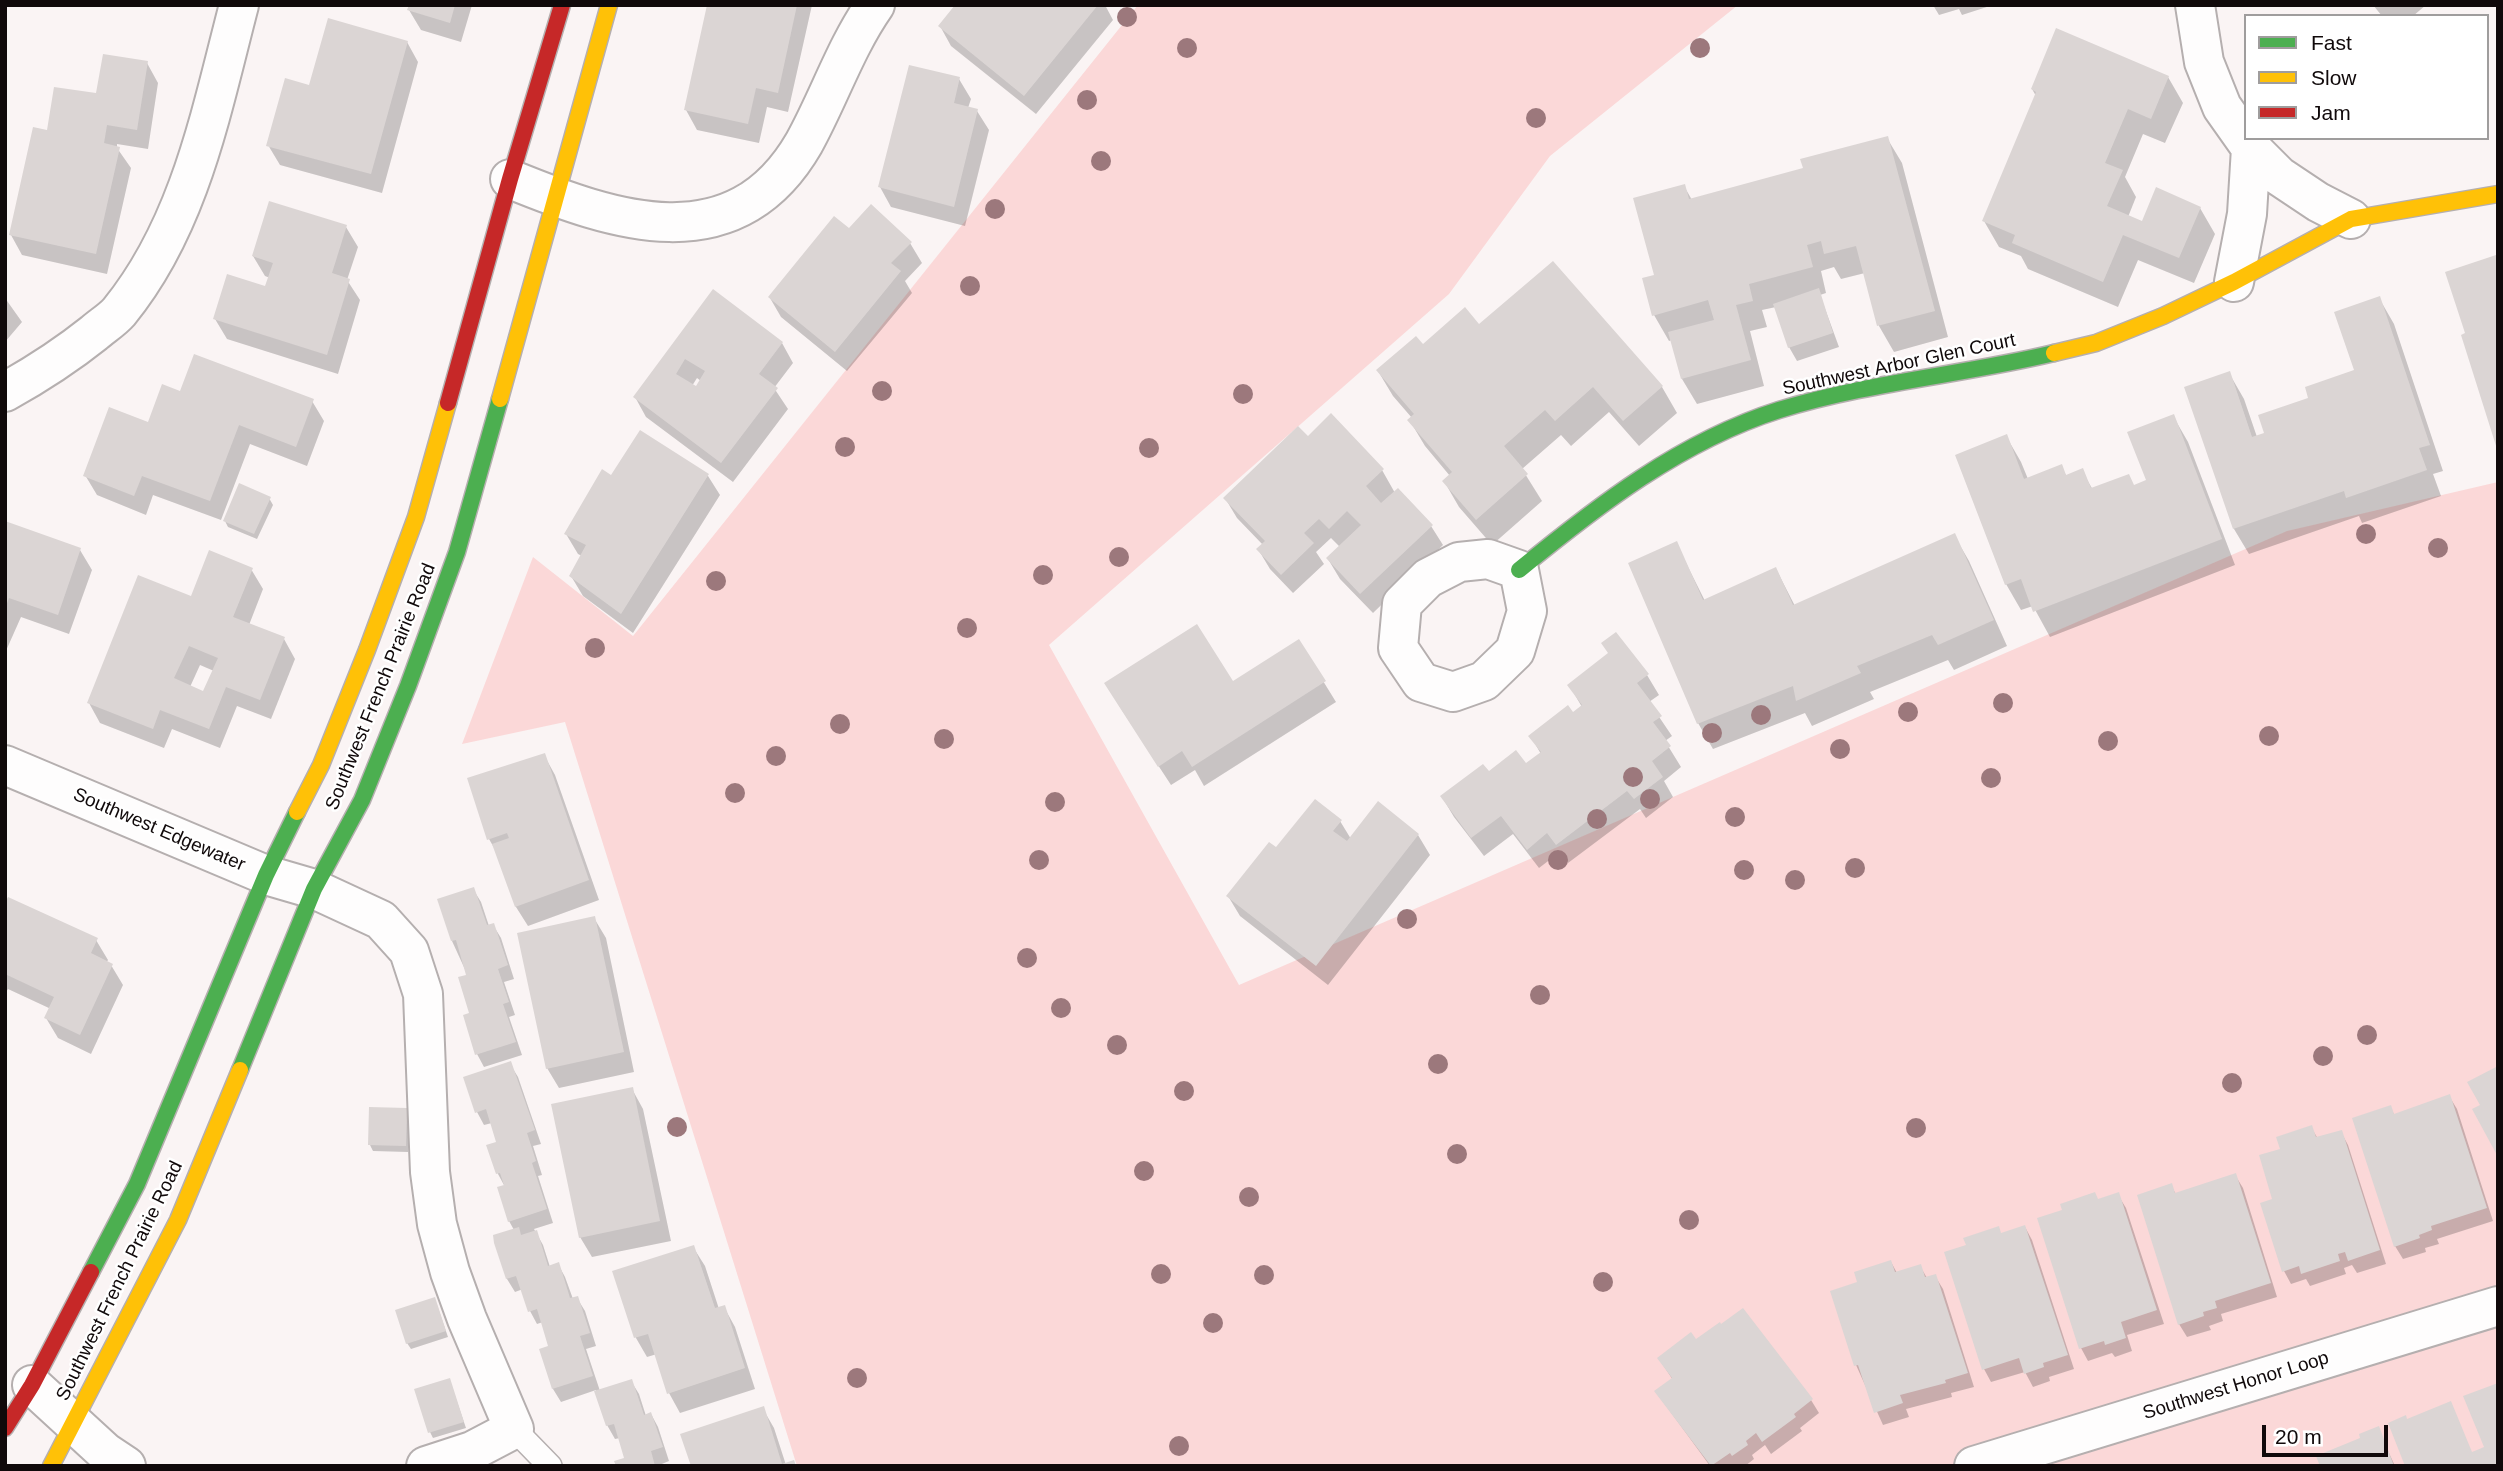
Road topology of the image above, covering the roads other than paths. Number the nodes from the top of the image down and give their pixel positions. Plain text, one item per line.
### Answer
1 (239, 5) edge
2 (562, 5) edge
3 (608, 5) edge
4 (875, 5) edge
5 (2195, 5) edge
6 (2244, 138) edge
7 (2245, 140) edge
8 (2251, 148) junction
9 (510, 179) junction
10 (2498, 194) edge
11 (556, 198) junction
12 (2351, 219) junction
13 (2234, 282) junction
14 (5, 392) edge
15 (1519, 570) dead end
16 (5, 765) edge
17 (266, 875) junction
18 (314, 890) junction
19 (2498, 1306) edge
20 (32, 1385) junction
21 (74, 1424) junction
22 (5, 1428) edge
23 (514, 1429) junction
24 (432, 1465) edge
25 (51, 1466) edge
26 (126, 1466) edge
27 (550, 1466) edge
28 (1974, 1466) edge

1 - 14 street
2 - 9 street, Southwest French Prairie Road
3 - 11 street, Southwest French Prairie Road
4 - 11 street
5 - 6 street
7 - 8 street
8 - 12 street
8 - 13 street
9 - 11 street
9 - 17 street, Southwest French Prairie Road
10 - 12 street, Southwest Arbor Glen Court
11 - 18 street, Southwest French Prairie Road
12 - 13 street, Southwest Arbor Glen Court
13 - 15 street, Southwest Arbor Glen Court
16 - 17 street, Southwest Edgewater
17 - 18 street, Southwest Edgewater
17 - 20 street, Southwest French Prairie Road
18 - 21 street, Southwest French Prairie Road
18 - 23 street, Southwest Edgewater
19 - 28 street, Southwest Honor Loop
20 - 21 street
20 - 22 street, Southwest French Prairie Road
21 - 25 street, Southwest French Prairie Road
21 - 26 street
23 - 24 street
23 - 27 lane

